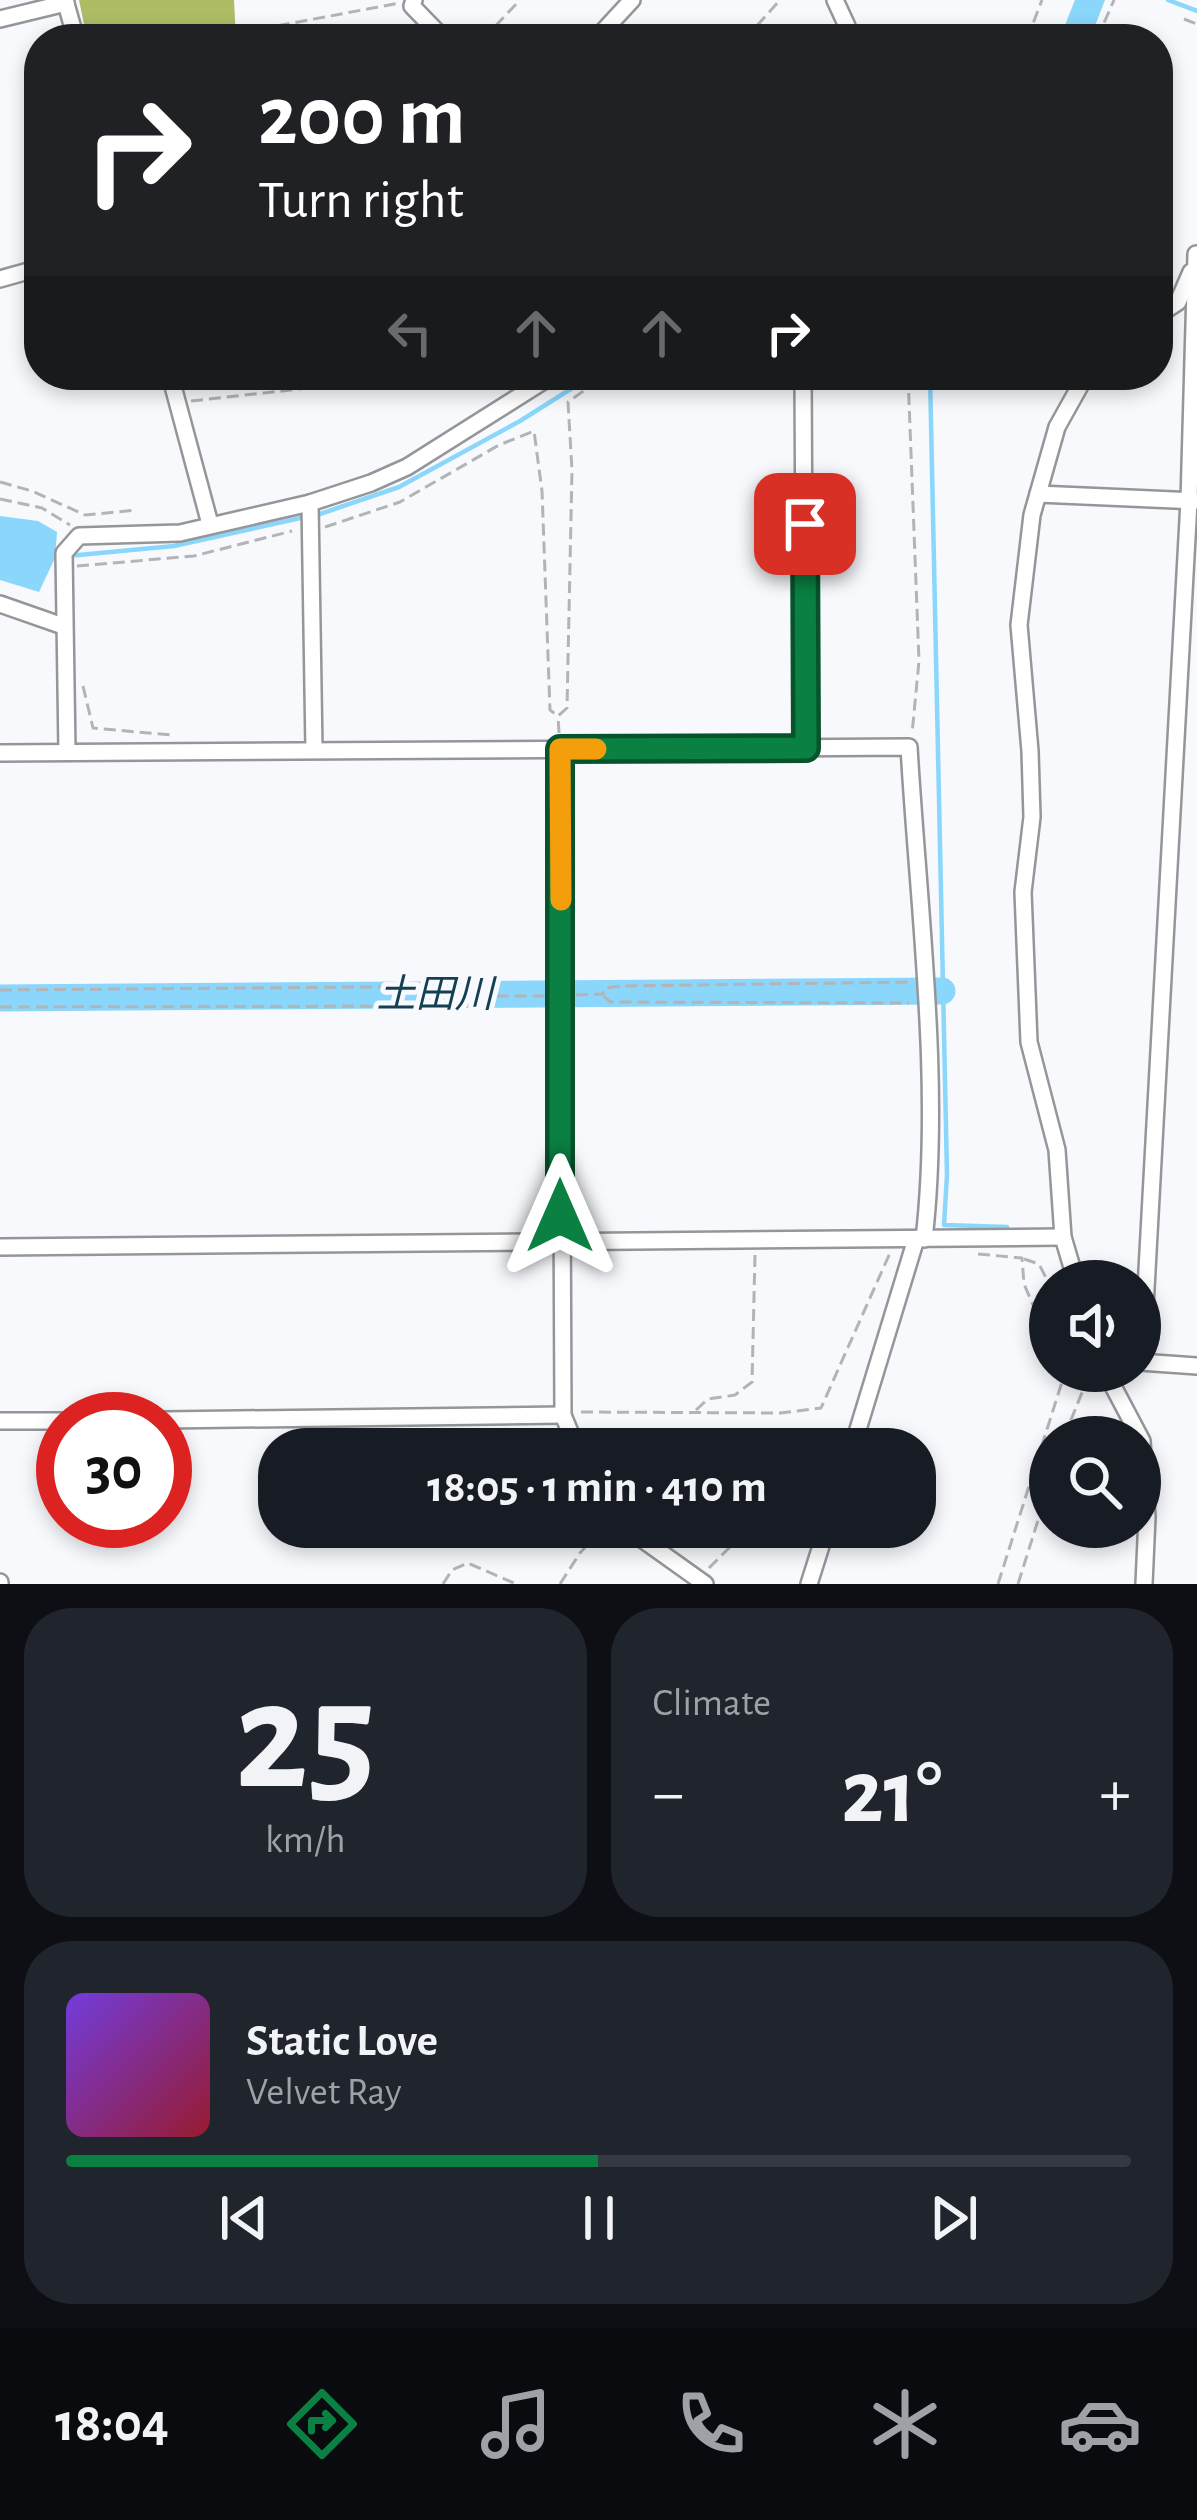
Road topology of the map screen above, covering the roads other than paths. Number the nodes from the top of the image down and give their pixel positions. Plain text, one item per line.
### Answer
1 (632, 0) edge
2 (65, 1) edge
3 (0, 19) edge
4 (610, 24) edge
5 (1197, 253) edge
6 (1173, 305) edge
7 (174, 390) edge
8 (529, 390) edge
9 (803, 390) edge
10 (1076, 390) edge
11 (1038, 494) junction
12 (1193, 501) edge
13 (310, 502) junction
14 (210, 524) junction
15 (0, 604) edge
16 (63, 626) junction
17 (806, 748) junction
18 (560, 749) junction
19 (314, 750) junction
20 (67, 752) junction
21 (0, 753) edge
22 (1063, 1238) junction
23 (920, 1239) junction
24 (564, 1243) junction
25 (0, 1246) edge
26 (1070, 1260) edge
27 (1147, 1260) edge
28 (1161, 1363) edge
29 (1197, 1366) edge
30 (1116, 1392) edge
31 (563, 1413) junction
32 (36, 1420) edge
33 (192, 1420) edge
34 (0, 1421) edge
35 (569, 1428) edge
36 (859, 1428) edge
37 (654, 1548) edge
38 (820, 1548) edge
39 (701, 1582) edge
40 (809, 1584) edge
41 (1144, 1584) edge

1 - 4 street
2 - 3 street
5 - 6 street
5 - 12 street
7 - 14 street
8 - 13 street
9 - 17 street
10 - 11 street
11 - 12 street
11 - 22 street
12 - 27 street
13 - 14 street
13 - 19 street
14 - 16 street
15 - 16 street
16 - 20 street
17 - 18 street
17 - 23 street
18 - 19 street
18 - 24 street
19 - 20 street
20 - 21 street
22 - 23 street
22 - 26 street
23 - 24 street
23 - 36 street
24 - 25 street
24 - 31 street
28 - 29 street
30 - 41 street
31 - 33 street
31 - 35 street
32 - 34 street
37 - 39 street
38 - 40 street

